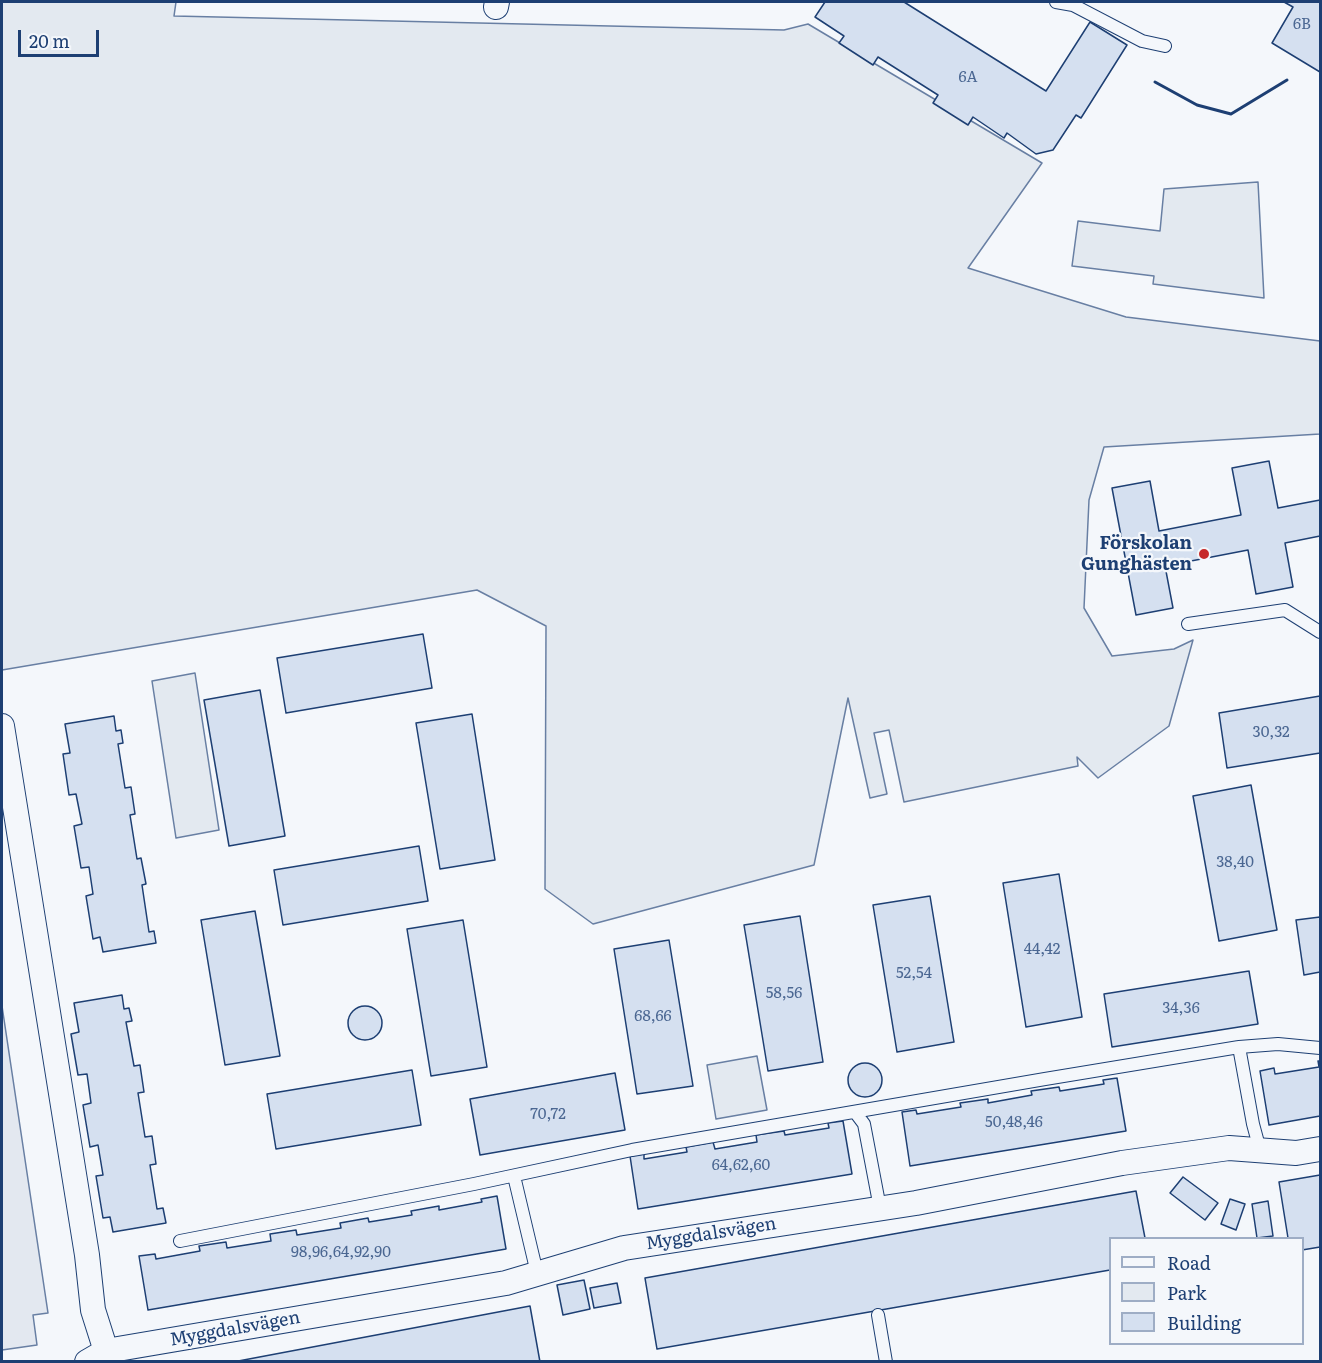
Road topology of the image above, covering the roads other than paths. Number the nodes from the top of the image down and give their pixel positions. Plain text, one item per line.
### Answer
1 (1056, 2) edge
2 (1164, 46) dead end
3 (1188, 624) dead end
4 (1320, 632) edge
5 (2, 726) edge
6 (1239, 1047) junction
7 (1320, 1048) edge
8 (855, 1112) junction
9 (1320, 1149) edge
10 (1260, 1150) junction
11 (514, 1176) junction
12 (880, 1208) junction
13 (180, 1241) dead end
14 (537, 1273) junction
15 (878, 1315) dead end
16 (96, 1357) edge
17 (886, 1362) edge

1 - 2 lane
3 - 4 lane
5 - 16 street, Myggdalsvägen
6 - 7 lane
6 - 8 lane
6 - 10 lane
8 - 11 lane
8 - 12 lane
9 - 10 street, Myggdalsvägen
10 - 12 street, Myggdalsvägen
11 - 13 lane
11 - 14 lane
12 - 14 street, Myggdalsvägen
14 - 16 street, Myggdalsvägen
15 - 17 lane

